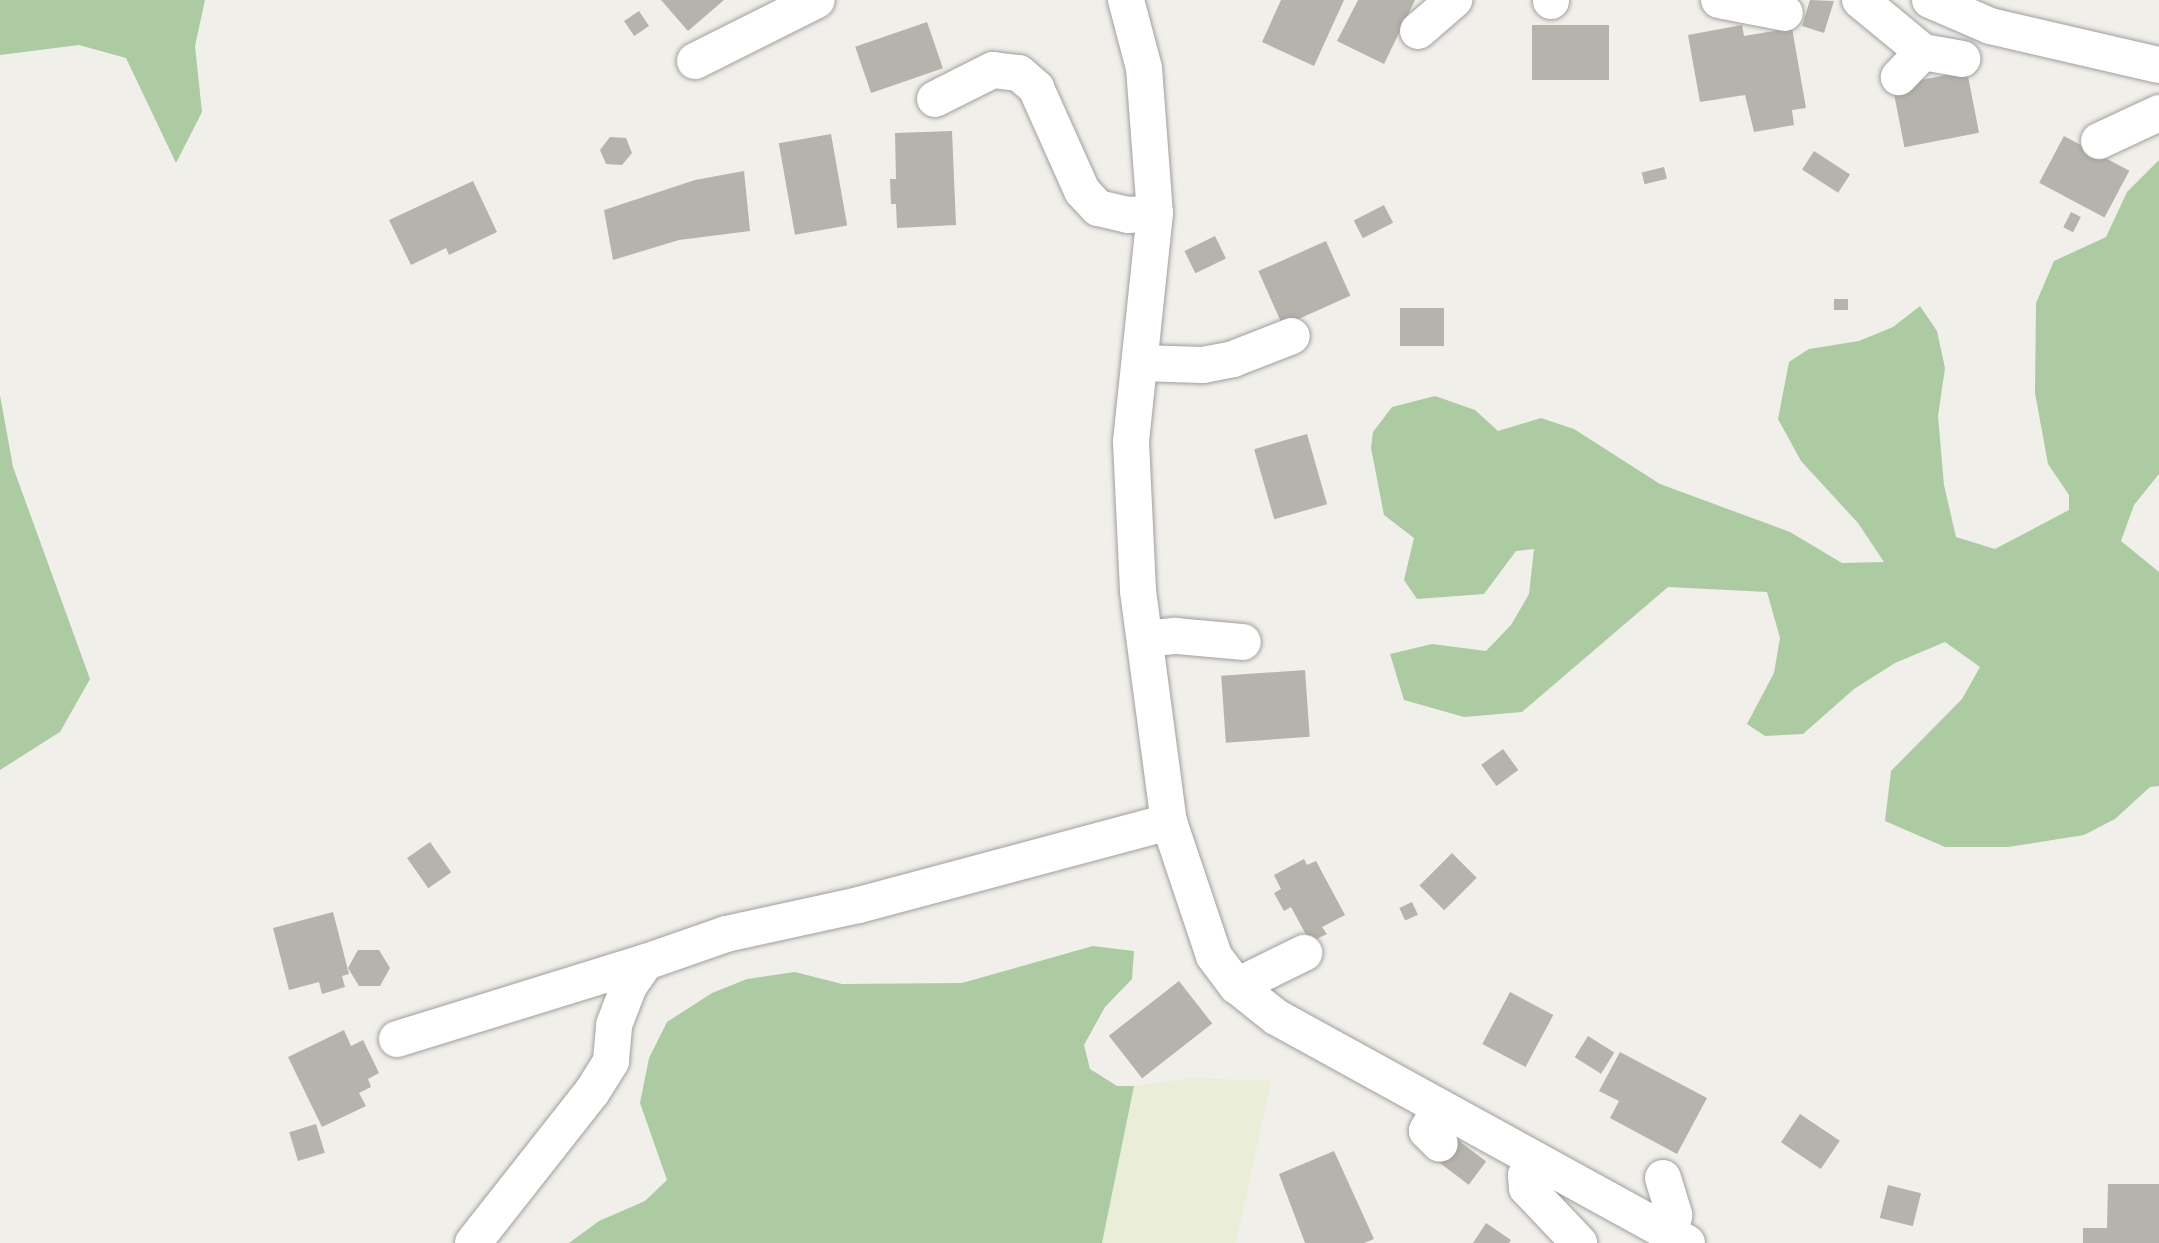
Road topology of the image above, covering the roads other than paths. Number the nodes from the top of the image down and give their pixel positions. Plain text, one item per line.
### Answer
1 (817, 0) edge
2 (1126, 0) edge
3 (1454, 0) edge
4 (1719, 0) edge
5 (1860, 0) edge
6 (1930, 0) edge
7 (1785, 13) dead end
8 (1418, 31) dead end
9 (1962, 59) dead end
10 (695, 61) dead end
11 (2159, 65) edge
12 (935, 99) dead end
13 (2159, 113) edge
14 (2099, 141) dead end
15 (1155, 213) junction
16 (1292, 336) dead end
17 (1140, 363) junction
18 (1145, 639) junction
19 (1243, 642) dead end
20 (1169, 822) junction
21 (1304, 953) dead end
22 (646, 962) junction
23 (1237, 986) junction
24 (397, 1039) dead end
25 (1533, 1162) junction
26 (1663, 1178) dead end
27 (1679, 1239) edge
28 (473, 1243) edge
29 (1579, 1243) edge

1 - 10 street
2 - 15 street
3 - 8 street
4 - 7 street
5 - 9 street
6 - 11 street
12 - 15 street
13 - 14 street
15 - 17 street
16 - 17 street
17 - 18 street
18 - 19 street
18 - 20 street
20 - 22 street
20 - 23 street
21 - 23 street
22 - 24 street
22 - 28 street
23 - 25 street
25 - 27 street
25 - 29 street
26 - 27 street

